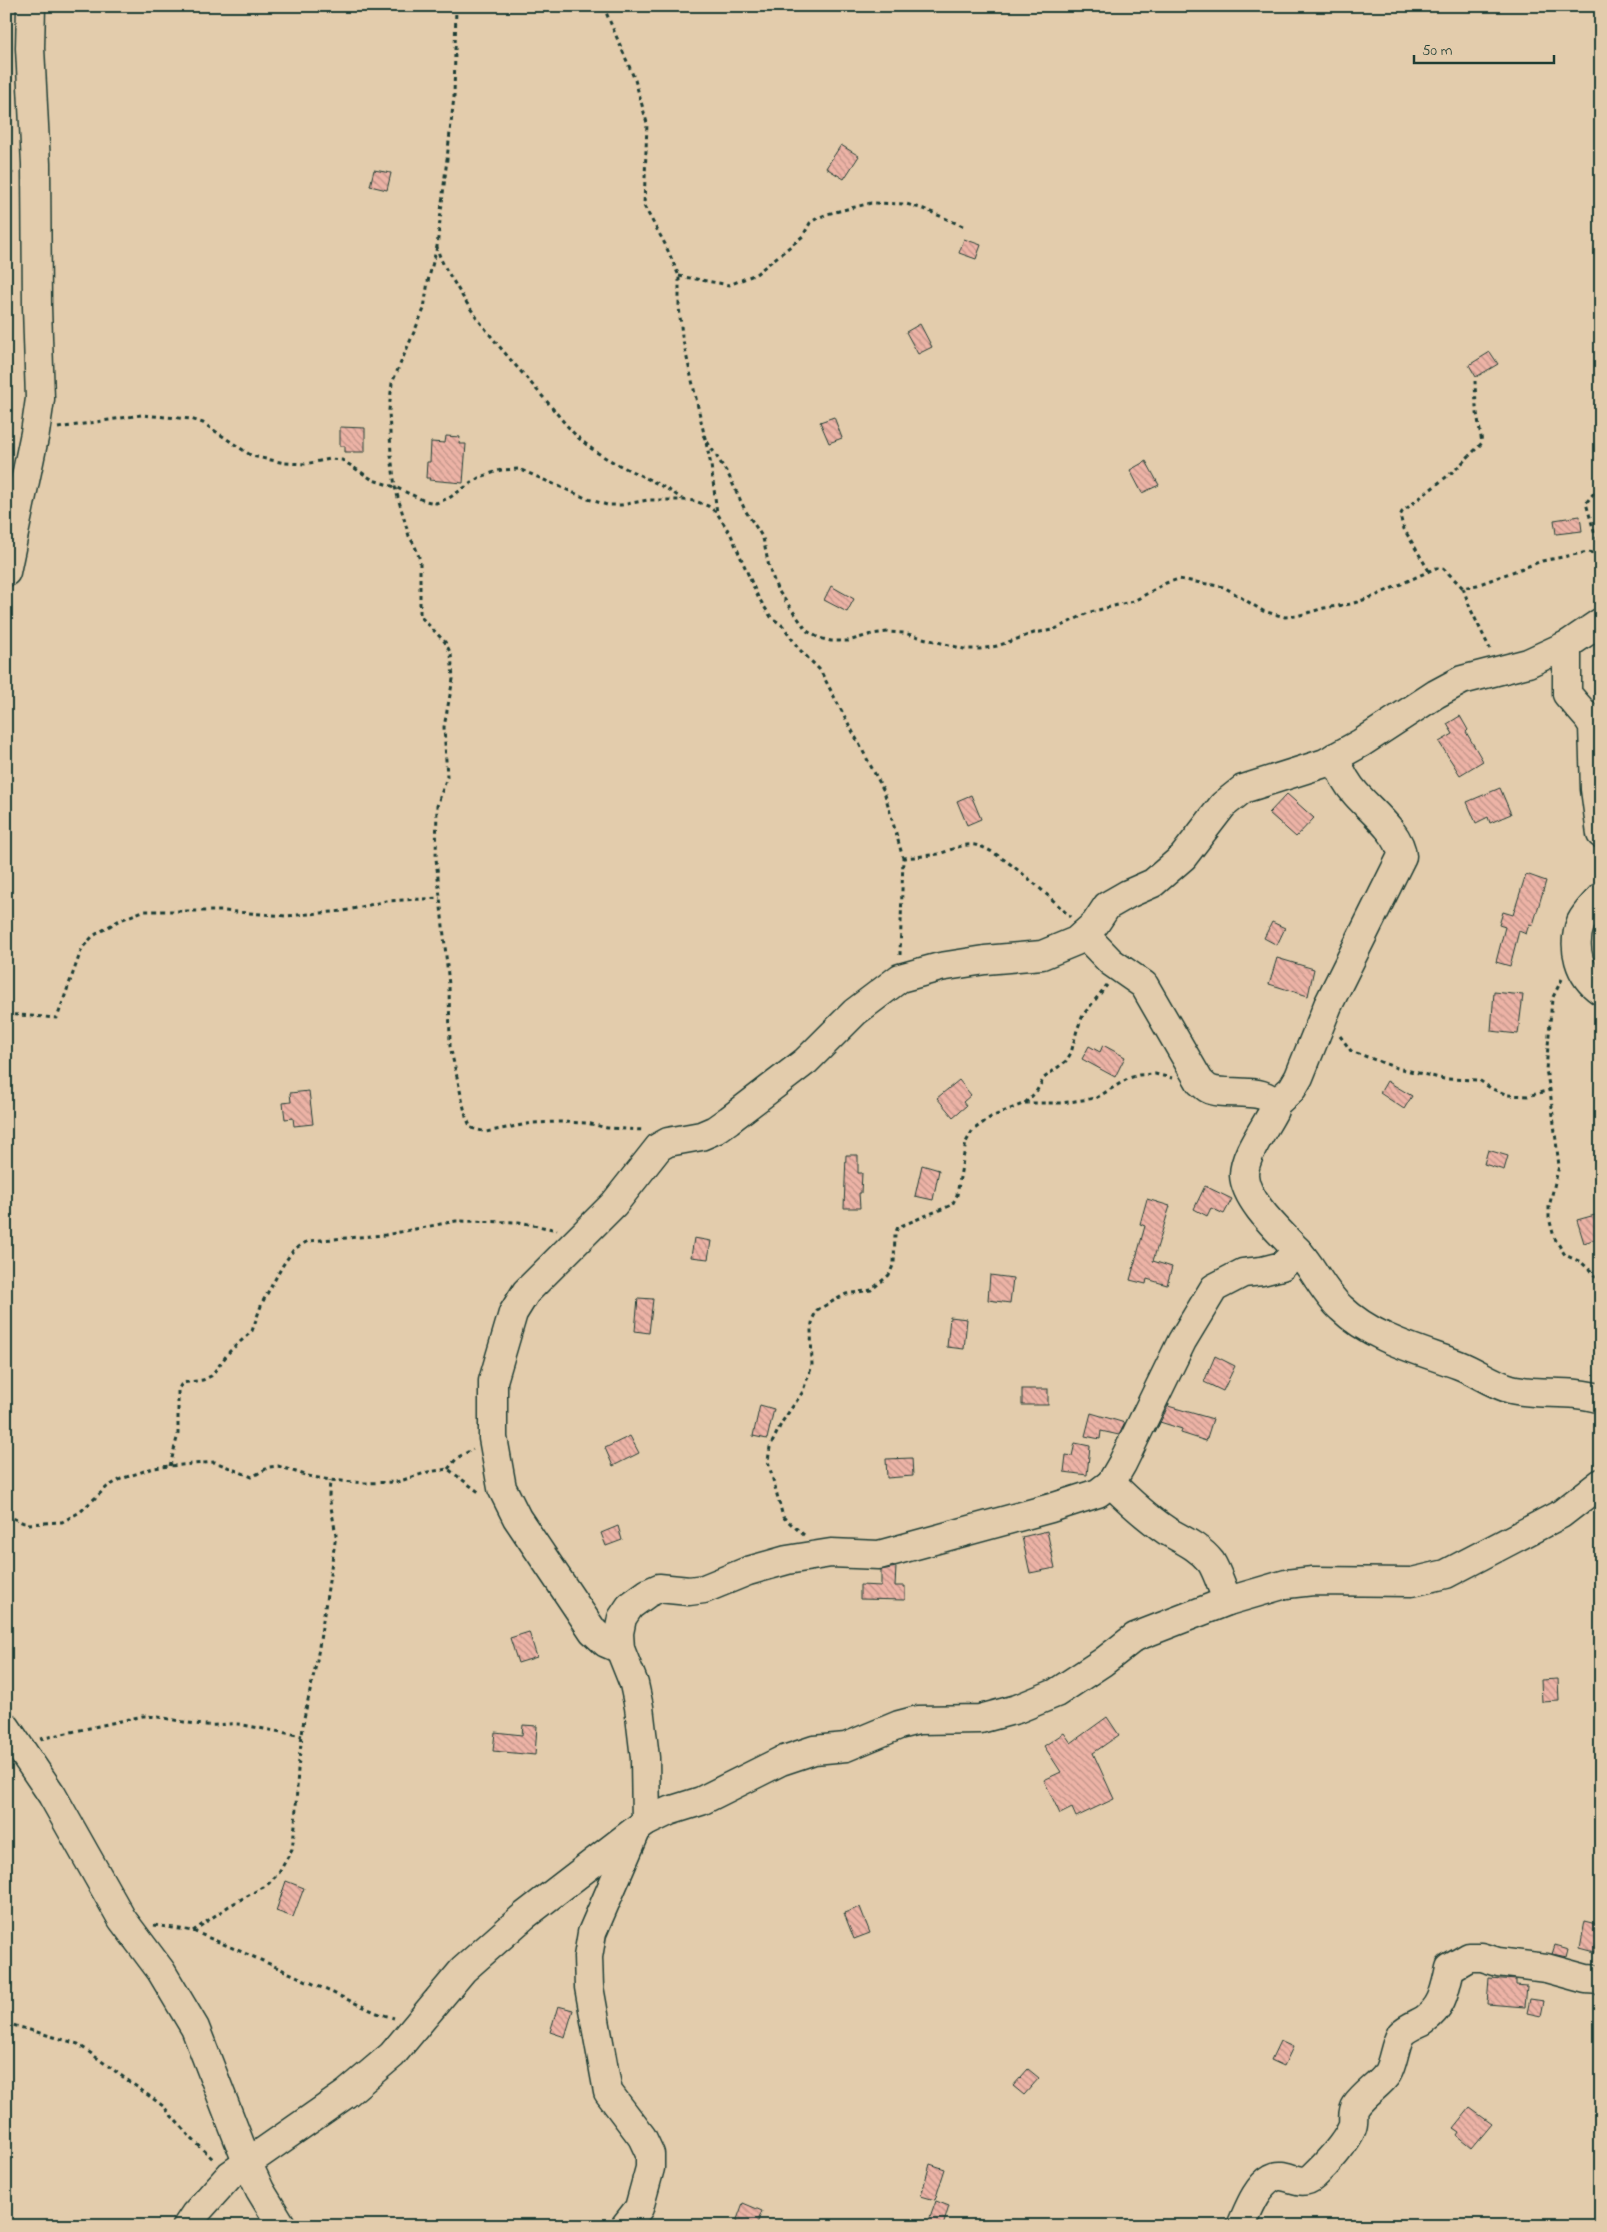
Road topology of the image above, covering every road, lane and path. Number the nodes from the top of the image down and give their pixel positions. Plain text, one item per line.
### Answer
1 (31, 6) edge
2 (456, 6) edge
3 (605, 6) edge
4 (965, 227) dead end
5 (437, 246) junction
6 (679, 276) junction
7 (1475, 381) dead end
8 (35, 433) junction
9 (703, 435) junction
10 (1601, 484) edge
11 (395, 487) junction
12 (682, 500) junction
13 (717, 513) junction
14 (1429, 571) junction
15 (6, 572) edge
16 (1463, 588) junction
17 (1601, 622) edge
18 (1567, 645) junction
19 (1501, 669) junction
20 (1335, 757) junction
21 (1601, 834) edge
22 (903, 858) junction
23 (1601, 897) edge
24 (440, 898) junction
25 (1084, 934) junction
26 (1578, 962) junction
27 (1120, 970) junction
28 (900, 978) junction
29 (1601, 991) edge
30 (1328, 1005) junction
31 (6, 1014) edge
32 (1200, 1082) junction
33 (1550, 1090) junction
34 (1025, 1103) junction
35 (1274, 1105) junction
36 (653, 1131) dead end
37 (585, 1231) junction
38 (1298, 1251) junction
39 (1601, 1286) edge
40 (1601, 1398) edge
41 (492, 1438) junction
42 (170, 1466) junction
43 (448, 1469) junction
44 (330, 1480) junction
45 (1601, 1483) edge
46 (1111, 1484) junction
47 (502, 1488) junction
48 (6, 1515) edge
49 (832, 1553) junction
50 (1228, 1601) junction
51 (620, 1649) junction
52 (12, 1735) edge
53 (302, 1736) junction
54 (642, 1825) junction
55 (122, 1919) junction
56 (193, 1931) junction
57 (1601, 1980) edge
58 (6, 2023) edge
59 (417, 2025) junction
60 (239, 2168) junction
61 (187, 2226) edge
62 (282, 2226) edge
63 (624, 2226) edge
64 (1241, 2226) edge

1 - 8 street
2 - 5 path
3 - 6 path
4 - 6 path
5 - 11 path
5 - 12 path
6 - 9 path
7 - 14 path
8 - 11 path
8 - 15 street
9 - 13 path
9 - 14 path
10 - 16 path
11 - 12 path
11 - 24 path
12 - 13 path
13 - 22 path
14 - 16 path
16 - 19 path
17 - 18 street
18 - 19 street
18 - 21 street
19 - 20 street
20 - 25 street
20 - 30 street
22 - 25 path
22 - 28 path
23 - 26 street
24 - 31 path
24 - 36 path
25 - 27 street
25 - 28 street
26 - 29 street
26 - 33 path
27 - 32 street
27 - 34 path
28 - 37 street
30 - 33 path
30 - 35 street
32 - 34 path
32 - 35 street
33 - 39 path
34 - 49 path
35 - 38 street
37 - 41 street
37 - 42 path
38 - 40 street
38 - 46 street
41 - 43 path
41 - 47 street
42 - 44 path
42 - 48 path
43 - 44 path
43 - 47 path
44 - 53 path
45 - 50 street
46 - 49 street
46 - 50 street
47 - 51 street
49 - 51 street
50 - 54 street
51 - 54 street
52 - 53 path
52 - 55 street
53 - 56 path
54 - 59 street
54 - 63 street
55 - 56 path
55 - 60 street
56 - 59 path
57 - 64 street
58 - 60 path
59 - 60 street
60 - 61 street
60 - 62 street

